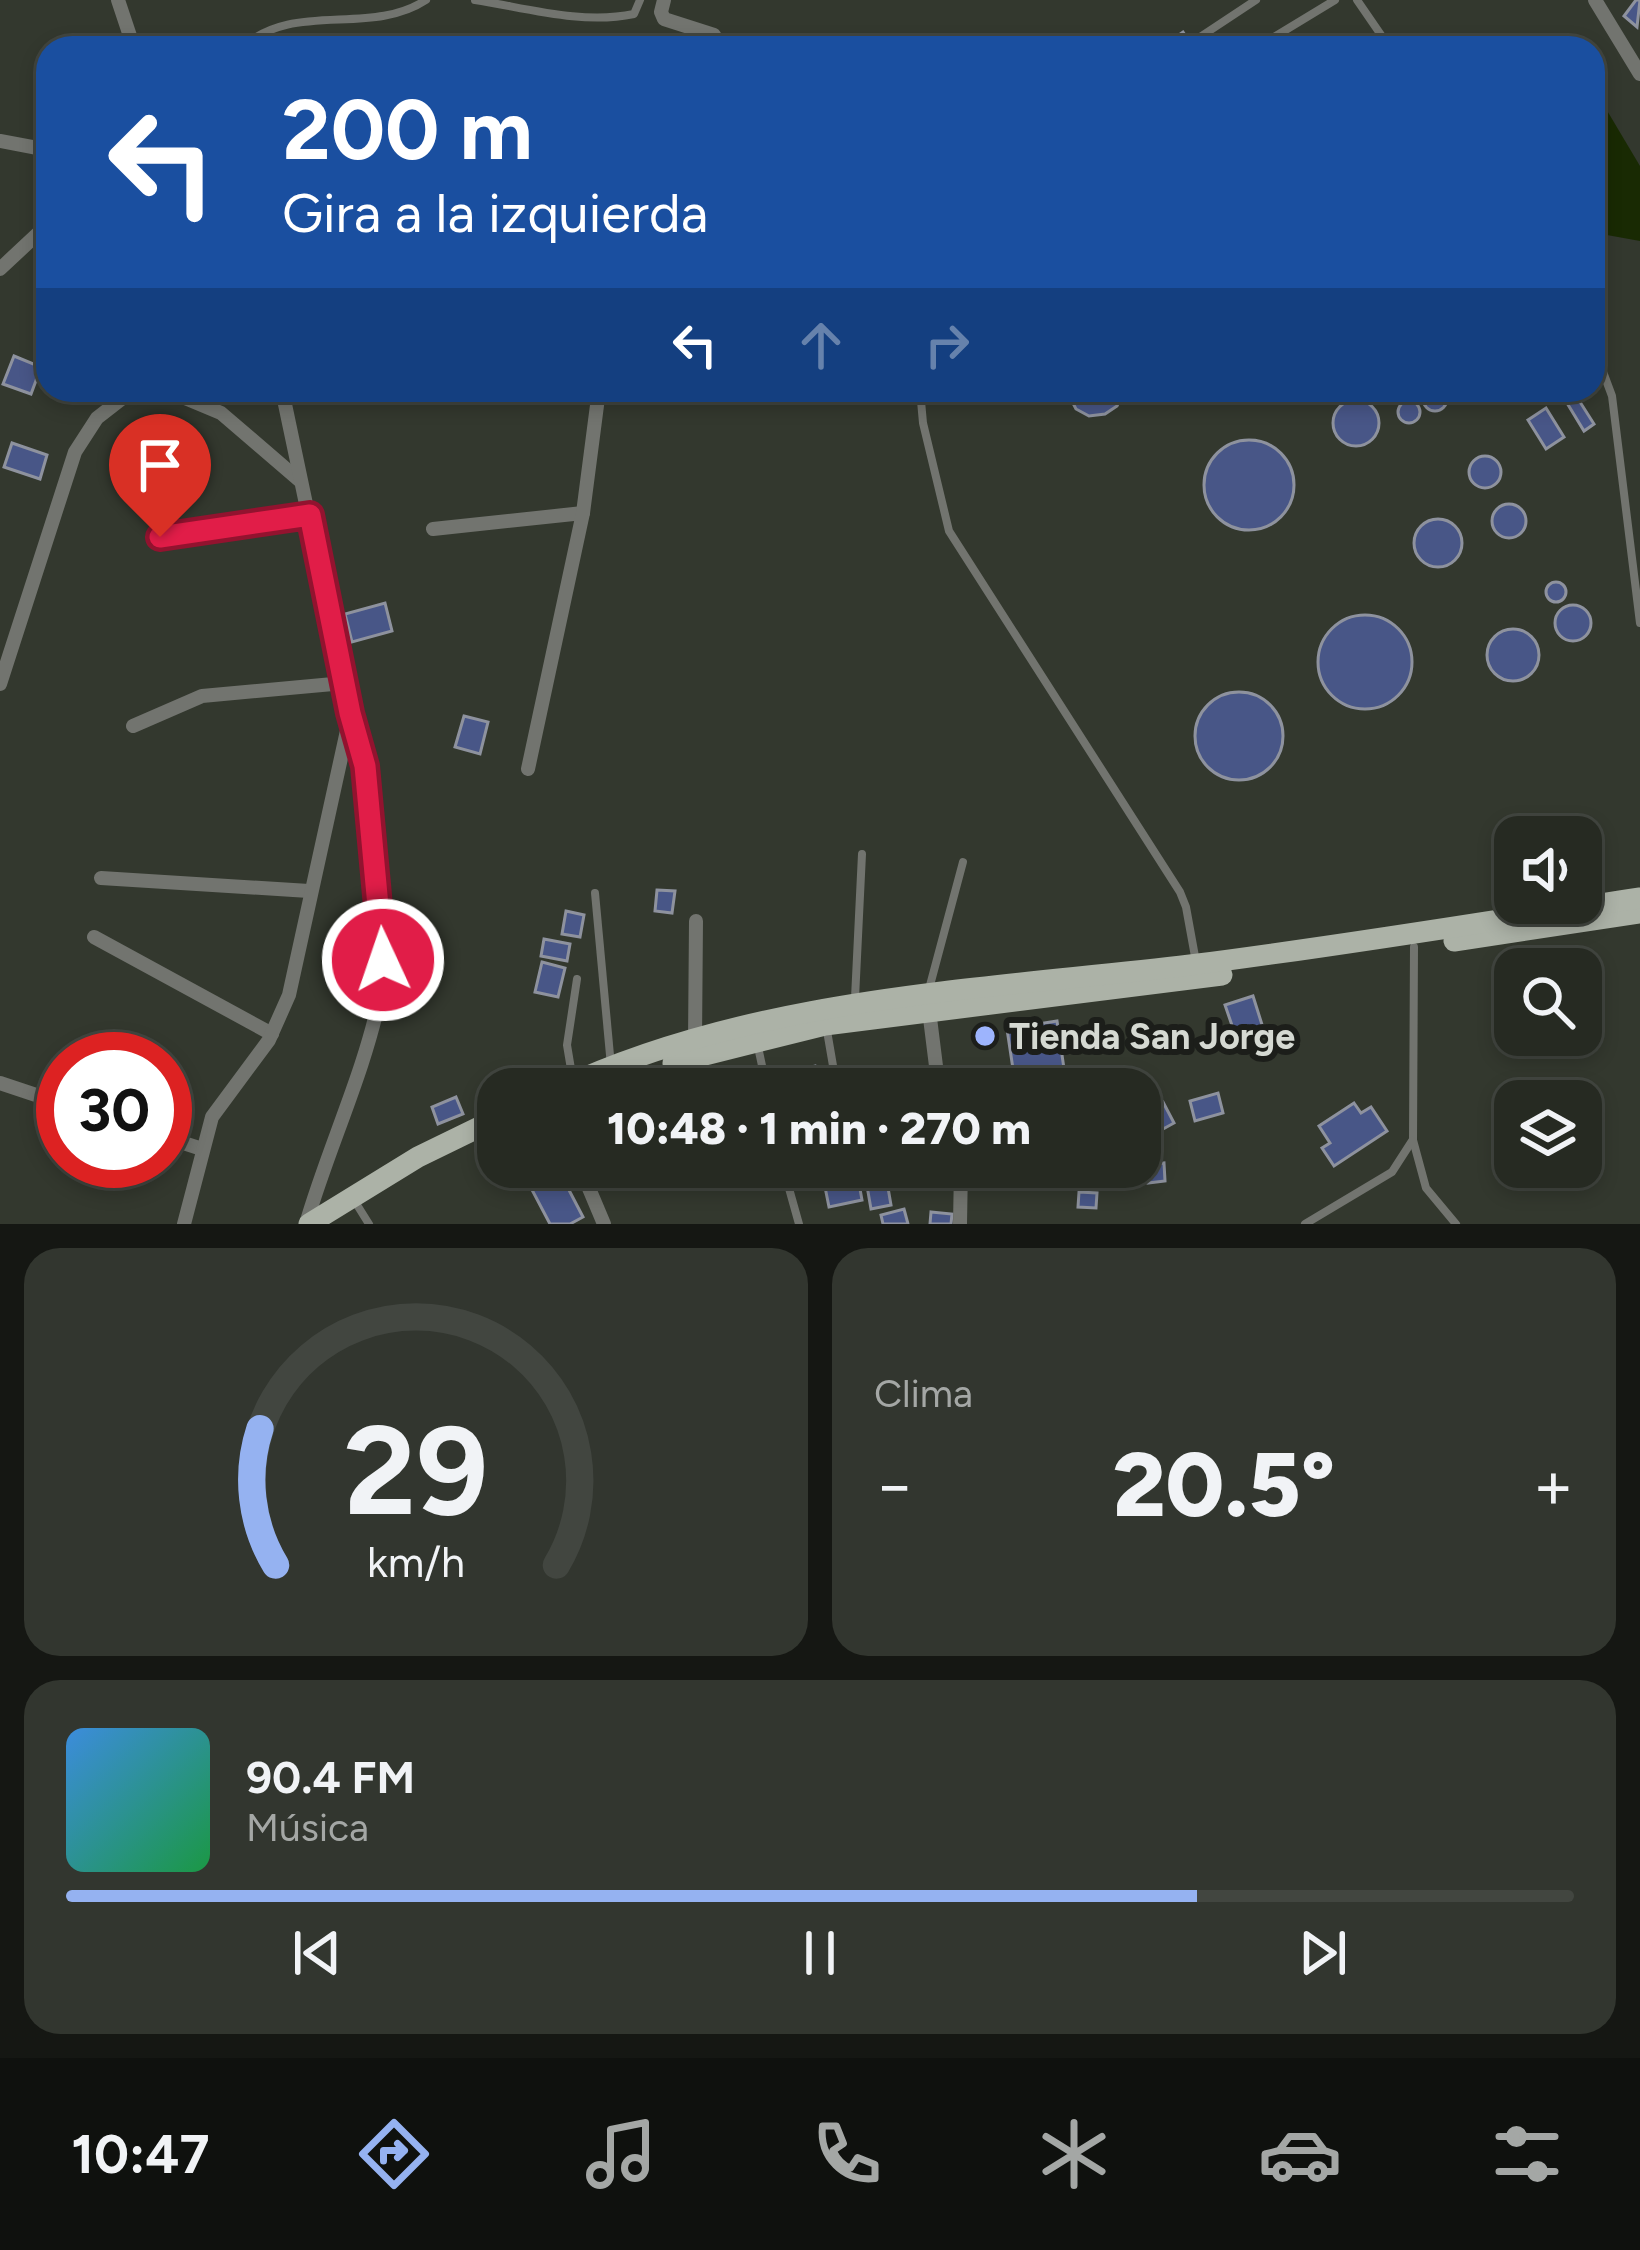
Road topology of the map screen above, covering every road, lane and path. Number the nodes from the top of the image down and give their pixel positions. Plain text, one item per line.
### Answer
1 (118, 0) edge
2 (426, 0) edge
3 (475, 0) edge
4 (640, 0) edge
5 (664, 0) edge
6 (1256, 0) edge
7 (1336, 0) edge
8 (1357, 0) edge
9 (1594, 0) edge
10 (130, 36) edge
11 (252, 36) edge
12 (715, 36) edge
13 (1203, 36) edge
14 (1276, 36) edge
15 (1382, 36) edge
16 (1640, 74) edge
17 (0, 142) edge
18 (36, 148) edge
19 (36, 235) edge
20 (0, 268) edge
21 (1605, 377) edge
22 (118, 402) edge
23 (195, 402) edge
24 (284, 402) edge
25 (597, 402) edge
26 (921, 402) edge
27 (300, 481) junction
28 (583, 513) junction
29 (310, 515) junction
30 (433, 529) dead end
31 (160, 537) dead end
32 (1640, 614) edge
33 (1640, 623) edge
34 (0, 683) edge
35 (344, 683) junction
36 (350, 713) junction
37 (133, 726) dead end
38 (528, 769) dead end
39 (862, 854) dead end
40 (962, 862) dead end
41 (101, 878) dead end
42 (309, 891) junction
43 (595, 893) dead end
44 (1640, 898) edge
45 (1640, 913) edge
46 (696, 921) dead end
47 (94, 938) dead end
48 (1414, 947) junction
49 (1196, 964) junction
50 (577, 979) dead end
51 (928, 1003) junction
52 (855, 1006) junction
53 (826, 1025) junction
54 (272, 1034) junction
55 (757, 1040) junction
56 (695, 1041) junction
57 (611, 1067) joint
58 (571, 1068) edge
59 (652, 1068) edge
60 (762, 1068) edge
61 (833, 1068) edge
62 (937, 1068) edge
63 (0, 1083) edge
64 (36, 1095) edge
65 (477, 1128) edge
66 (1413, 1140) junction
67 (477, 1144) edge
68 (192, 1146) edge
69 (202, 1149) junction
70 (589, 1188) edge
71 (789, 1188) edge
72 (961, 1188) edge
73 (360, 1210) edge
74 (184, 1224) edge
75 (307, 1224) edge
76 (336, 1224) edge
77 (604, 1224) edge
78 (799, 1224) edge
79 (960, 1224) edge
80 (1305, 1224) edge
81 (1456, 1224) edge

1 - 10 street
2 - 11 lane
3 - 4 lane
5 - 12 street
6 - 13 lane
7 - 14 lane
8 - 15 lane
9 - 16 street
17 - 18 street
19 - 20 street
21 - 32 lane
22 - 34 street
23 - 27 street
24 - 27 street
25 - 28 street
26 - 49 lane
27 - 29 street
28 - 30 street
28 - 38 street
29 - 31 street
29 - 35 street
32 - 33 lane
35 - 36 street
35 - 37 street
36 - 42 street
36 - 75 street
39 - 52 lane
40 - 51 lane
41 - 42 street
42 - 54 street
43 - 57 lane
44 - 49 main road
45 - 48 main road
46 - 56 street
47 - 54 street
48 - 51 main road
48 - 66 lane
49 - 51 main road
50 - 58 lane
51 - 52 main road
51 - 53 main road
51 - 62 street
52 - 56 main road
53 - 55 main road
53 - 61 lane
54 - 69 street
55 - 59 main road
55 - 60 lane
56 - 57 main road
63 - 64 street
65 - 73 main road
66 - 80 lane
66 - 81 lane
67 - 73 main road
68 - 69 street
69 - 74 street
70 - 77 street
71 - 78 lane
72 - 79 street
73 - 75 main road
73 - 76 main road

